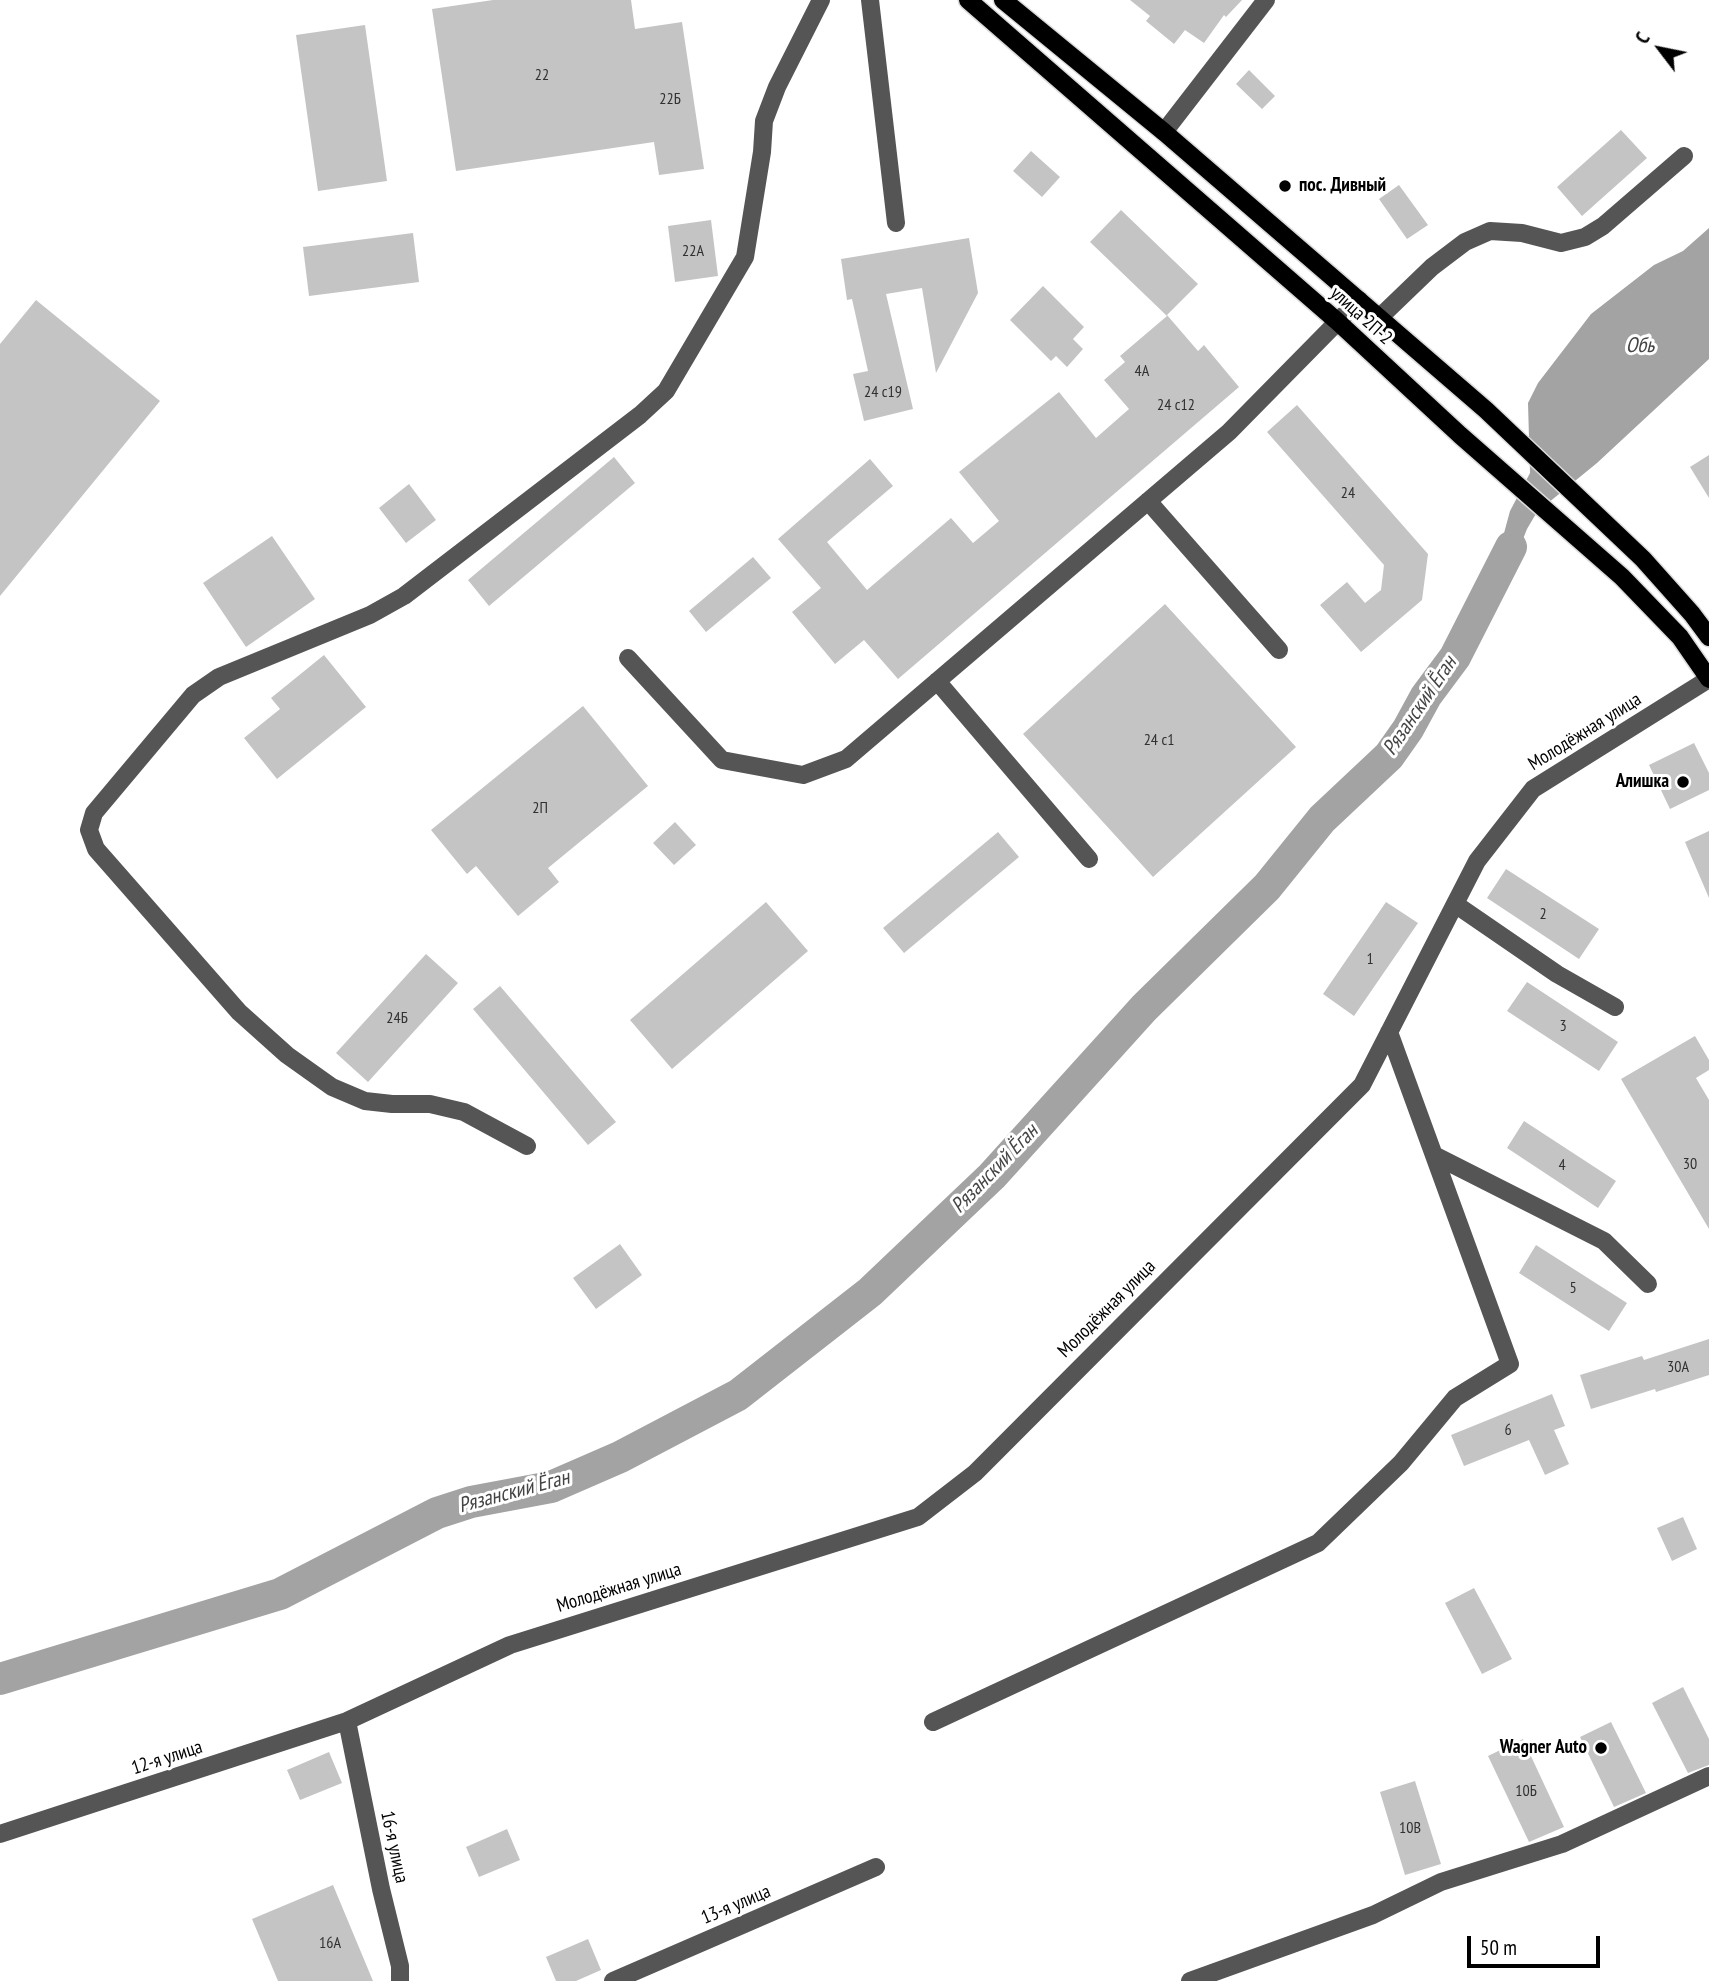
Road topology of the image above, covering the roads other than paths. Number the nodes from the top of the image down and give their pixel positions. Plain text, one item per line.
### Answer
1 (821, 0) edge
2 (870, 0) edge
3 (968, 0) edge
4 (1003, 0) edge
5 (1266, 0) edge
6 (1164, 132) junction
7 (1684, 156) dead end
8 (896, 223) dead end
9 (1359, 300) junction
10 (1379, 318) junction
11 (1338, 322) junction
12 (1148, 501) junction
13 (1706, 627) edge
14 (1279, 650) dead end
15 (628, 658) dead end
16 (1709, 679) edge
17 (937, 681) junction
18 (1089, 859) dead end
19 (1455, 904) junction
20 (1615, 1007) dead end
21 (1389, 1032) junction
22 (527, 1146) dead end
23 (1434, 1156) junction
24 (1648, 1284) dead end
25 (346, 1721) junction
26 (933, 1722) dead end
27 (1709, 1776) edge
28 (0, 1834) edge
29 (876, 1867) dead end
30 (400, 1981) edge
31 (613, 1981) edge
32 (1190, 1981) edge

1 - 22 street
2 - 8 street
3 - 11 main road, улица 2П-2
4 - 6 main road, улица 2П-2
5 - 6 street
6 - 9 main road, улица 2П-2
7 - 10 street
9 - 10 main road, улица 2П-2
9 - 11 street
10 - 13 main road, улица 2П-2
11 - 12 street
11 - 16 main road, улица 2П-2
12 - 14 street
12 - 17 street
15 - 17 street
16 - 19 street, Молодёжная улица
17 - 18 street
19 - 20 street
19 - 21 street, Молодёжная улица
21 - 23 street
21 - 25 street, Молодёжная улица
23 - 24 street
23 - 26 street
25 - 28 street, 12-я улица
25 - 30 street, 16-я улица
27 - 32 street
29 - 31 street, 13-я улица

